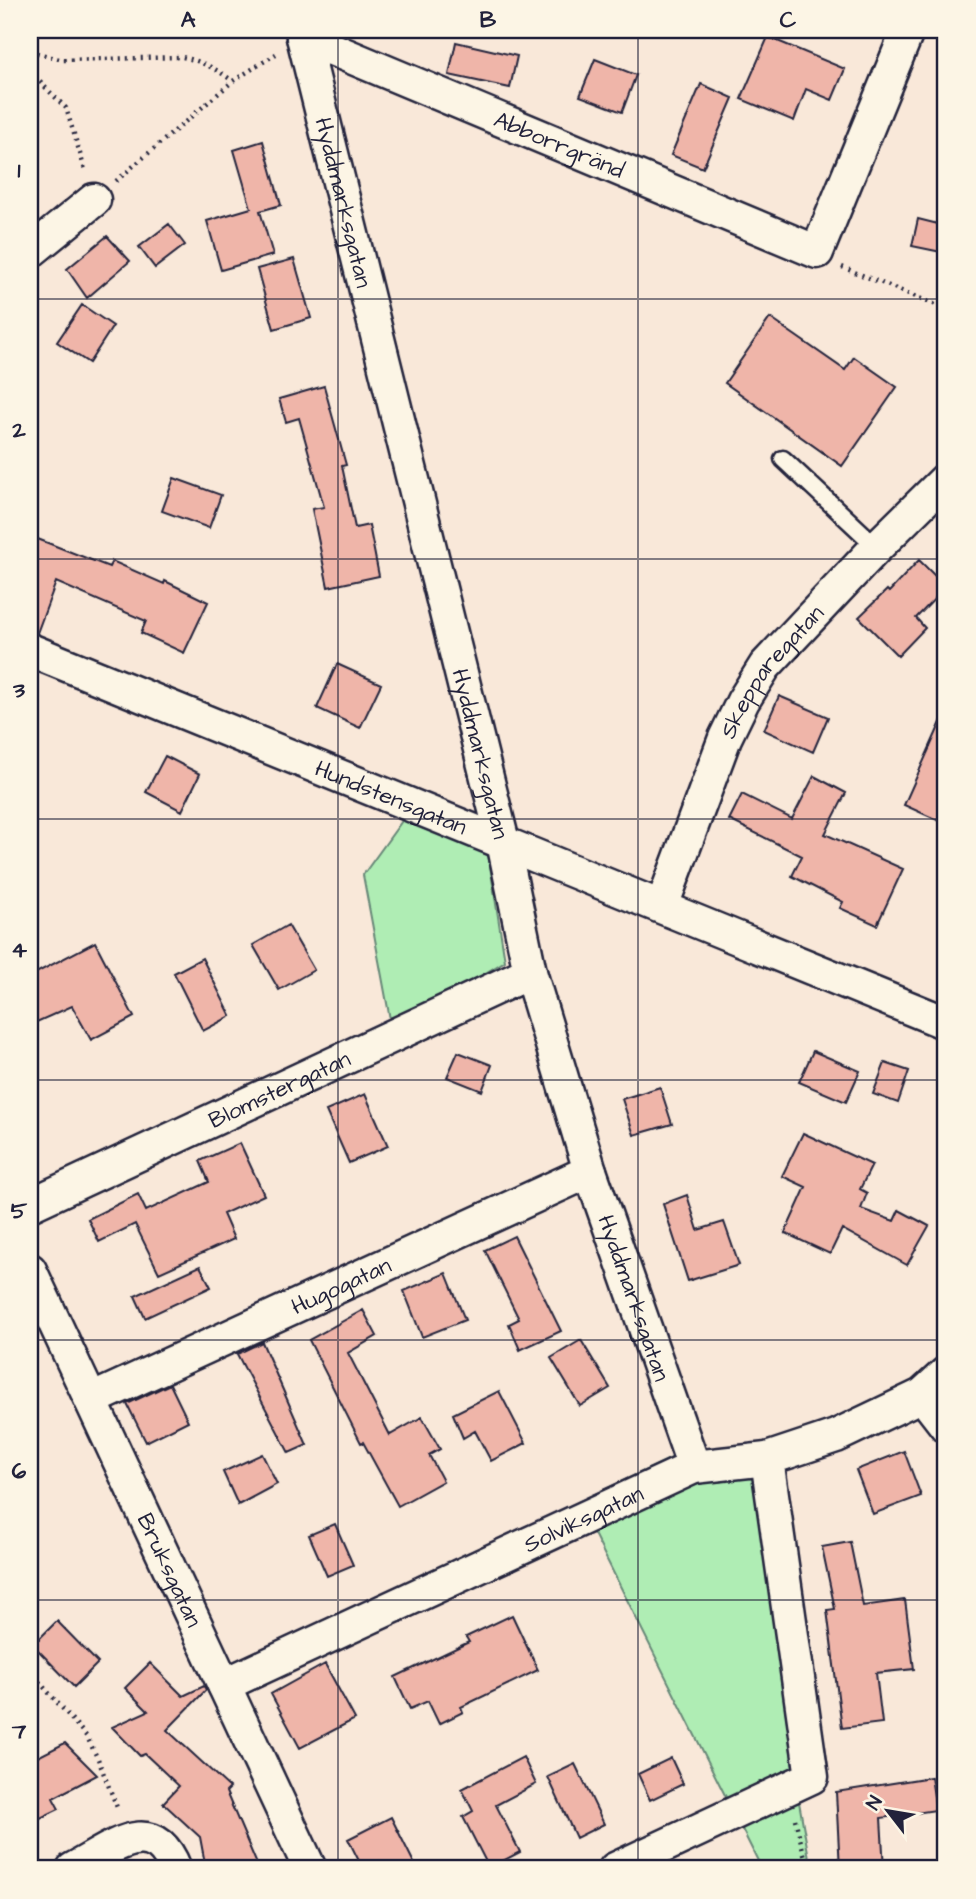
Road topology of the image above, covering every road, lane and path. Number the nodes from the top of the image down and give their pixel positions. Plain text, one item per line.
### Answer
1 (908, 30) edge
2 (305, 33) edge
3 (30, 51) edge
4 (30, 72) edge
5 (233, 81) junction
6 (94, 200) junction
7 (30, 252) edge
8 (817, 252) junction
9 (946, 309) edge
10 (783, 459) dead end
11 (946, 479) edge
12 (877, 547) junction
13 (30, 650) edge
14 (503, 842) junction
15 (662, 906) junction
16 (530, 972) junction
17 (946, 1023) edge
18 (590, 1171) junction
19 (30, 1205) edge
20 (30, 1270) edge
21 (946, 1373) edge
22 (922, 1395) junction
23 (91, 1399) junction
24 (946, 1426) edge
25 (767, 1459) junction
26 (694, 1467) junction
27 (30, 1671) edge
28 (223, 1685) junction
29 (800, 1782) junction
30 (129, 1840) junction
31 (73, 1869) edge
32 (175, 1869) edge
33 (310, 1869) edge
34 (615, 1869) edge
35 (808, 1869) edge

1 - 8 street
2 - 5 path
2 - 8 street, Abborrgränd
2 - 14 street, Hyddmarksgatan
3 - 5 path
4 - 6 path
5 - 6 path
6 - 7 street
8 - 9 path
10 - 12 lane
11 - 12 street, Skepparegatan
12 - 15 street, Skepparegatan
13 - 14 street, Hundstensgatan
14 - 15 street, Hundstensgatan
14 - 16 street, Hyddmarksgatan
15 - 17 street, Hundstensgatan
16 - 18 street, Hyddmarksgatan
16 - 19 street, Blomstergatan
18 - 23 street, Hugogatan
18 - 26 street, Hyddmarksgatan
20 - 23 street, Bruksgatan
21 - 22 street, Solviksgatan
22 - 24 street
22 - 25 street, Solviksgatan
23 - 28 street, Bruksgatan
25 - 26 street, Solviksgatan
25 - 29 street
26 - 28 street, Solviksgatan
27 - 30 path
28 - 33 street, Bruksgatan
29 - 34 street
29 - 35 path
30 - 31 street
30 - 32 street

